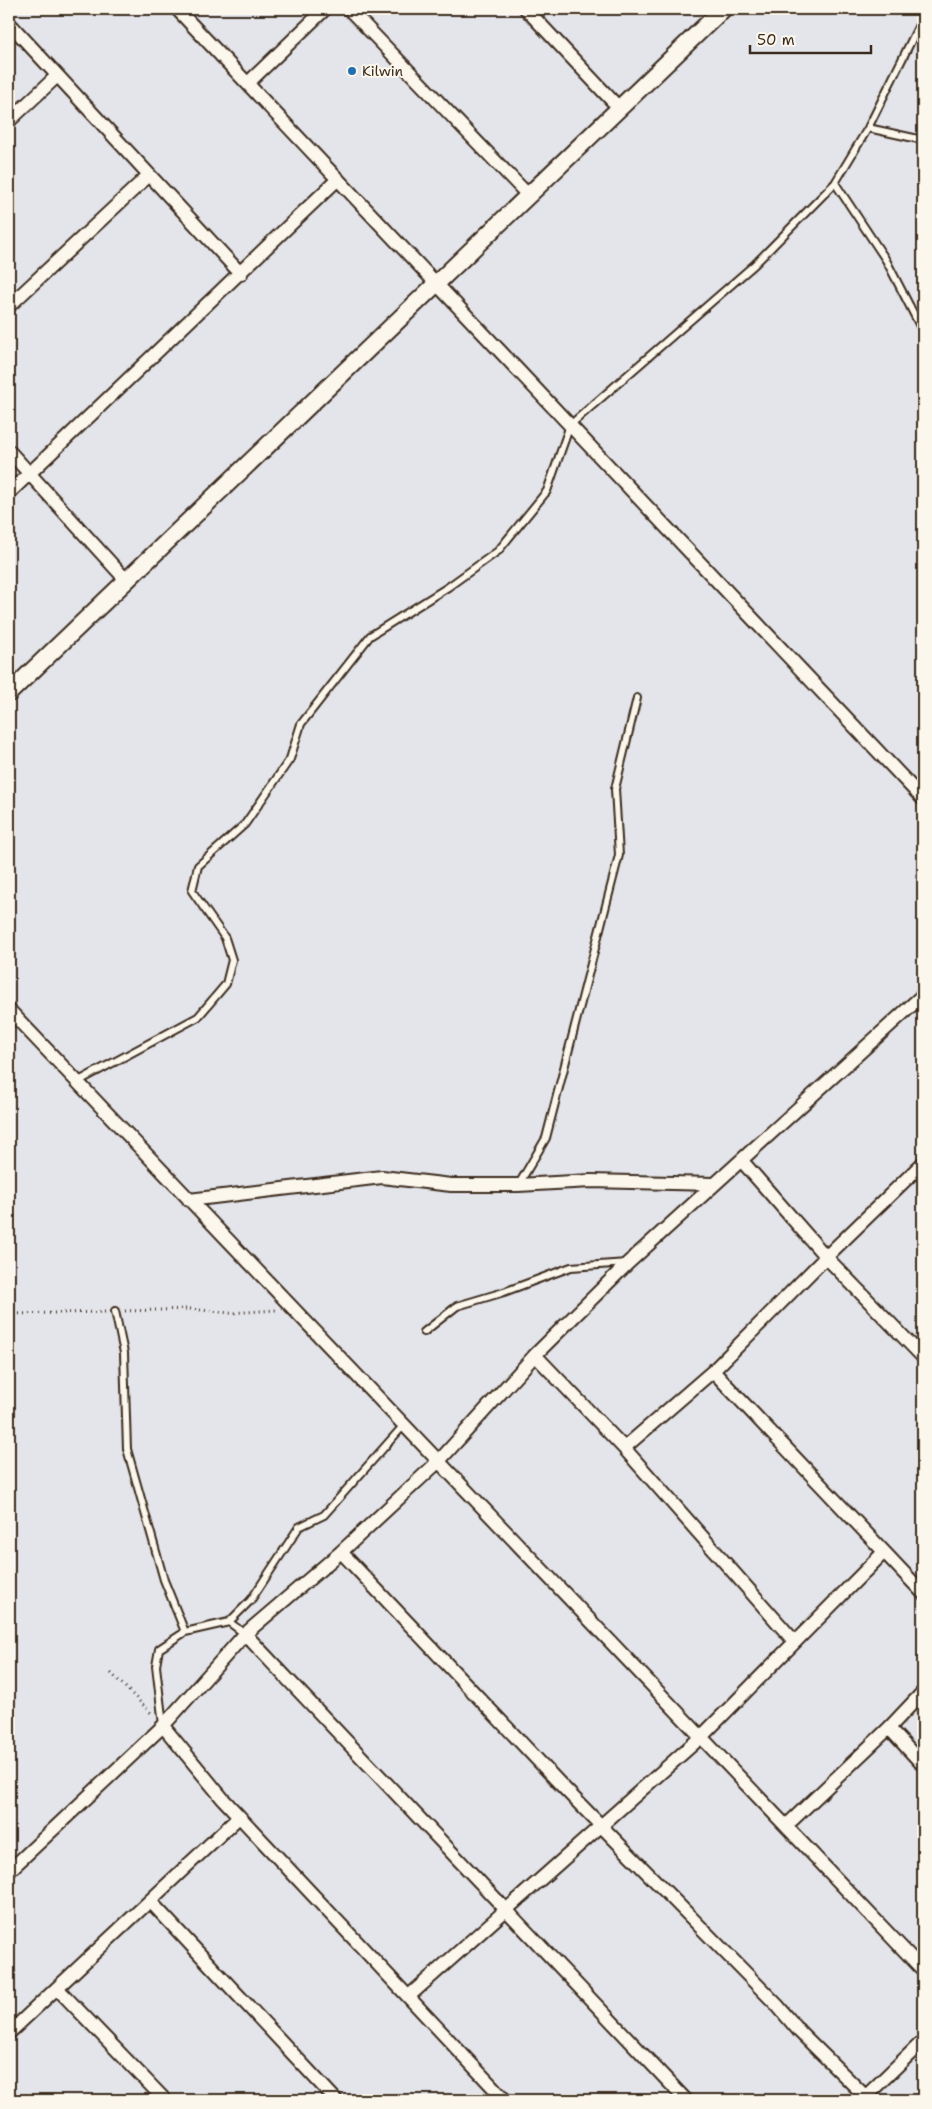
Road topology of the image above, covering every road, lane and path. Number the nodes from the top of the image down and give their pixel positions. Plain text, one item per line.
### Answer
1 (177, 9) edge
2 (324, 9) edge
3 (349, 9) edge
4 (526, 9) edge
5 (723, 9) edge
6 (923, 17) edge
7 (9, 23) edge
8 (57, 76) junction
9 (248, 83) junction
10 (619, 108) junction
11 (9, 121) edge
12 (868, 128) junction
13 (923, 140) edge
14 (149, 175) junction
15 (338, 179) junction
16 (834, 183) junction
17 (528, 195) junction
18 (241, 274) junction
19 (437, 282) junction
20 (9, 306) edge
21 (923, 332) edge
22 (570, 424) junction
23 (9, 451) edge
24 (29, 473) junction
25 (9, 493) edge
26 (126, 580) junction
27 (9, 693) edge
28 (638, 698) dead end
29 (923, 799) edge
30 (923, 995) edge
31 (9, 1010) edge
32 (77, 1082) junction
33 (742, 1161) junction
34 (923, 1163) edge
35 (713, 1184) junction
36 (518, 1186) junction
37 (190, 1200) junction
38 (826, 1257) junction
39 (628, 1263) junction
40 (292, 1307) junction
41 (115, 1312) junction
42 (9, 1314) edge
43 (424, 1332) dead end
44 (922, 1353) edge
45 (534, 1355) junction
46 (713, 1371) junction
47 (404, 1425) junction
48 (624, 1448) junction
49 (439, 1460) junction
50 (341, 1552) junction
51 (884, 1552) junction
52 (923, 1593) edge
53 (229, 1622) junction
54 (185, 1632) junction
55 (245, 1634) junction
56 (794, 1641) junction
57 (111, 1673) dead end
58 (923, 1692) edge
59 (163, 1726) junction
60 (889, 1728) junction
61 (701, 1737) junction
62 (923, 1765) edge
63 (239, 1817) junction
64 (600, 1826) junction
65 (786, 1826) junction
66 (9, 1871) edge
67 (150, 1901) junction
68 (506, 1910) junction
69 (923, 1970) edge
70 (57, 1988) junction
71 (409, 1996) junction
72 (9, 2033) edge
73 (923, 2041) edge
74 (864, 2098) edge
75 (165, 2100) edge
76 (336, 2100) edge
77 (505, 2100) edge
78 (686, 2100) edge

1 - 9 street
2 - 9 street
3 - 17 street
4 - 10 street
5 - 10 street
6 - 12 lane
7 - 8 street
8 - 11 street
8 - 14 street
9 - 15 street
10 - 17 street
12 - 13 lane
12 - 16 lane
14 - 18 street
14 - 20 street
15 - 18 street
15 - 19 street
16 - 21 lane
16 - 22 lane
17 - 19 street
18 - 24 street
19 - 22 street
19 - 26 street
22 - 29 street
22 - 32 lane
23 - 24 street
24 - 25 street
24 - 26 street
26 - 27 street
28 - 36 lane
30 - 33 street
31 - 32 street
32 - 37 street
33 - 35 street
33 - 38 street
34 - 38 street
35 - 36 street
35 - 39 street
36 - 37 street
37 - 40 street
38 - 44 street
38 - 46 street
39 - 43 lane
39 - 45 street
40 - 41 path
40 - 47 street
41 - 42 path
41 - 54 lane
45 - 48 street
45 - 49 street
46 - 48 street
46 - 51 street
47 - 49 street
47 - 53 lane
48 - 56 street
49 - 50 street
49 - 61 street
50 - 55 street
50 - 64 street
51 - 52 street
51 - 56 street
53 - 54 lane
53 - 55 lane
54 - 59 lane
55 - 59 street
55 - 68 street
56 - 61 street
57 - 59 path
58 - 60 street
59 - 63 street
59 - 66 street
60 - 62 street
60 - 65 street
61 - 64 street
61 - 65 street
63 - 67 street
63 - 71 street
64 - 68 street
64 - 74 street
65 - 69 street
67 - 70 street
67 - 76 street
68 - 71 street
68 - 78 street
70 - 72 street
70 - 75 street
71 - 77 street
73 - 74 street

